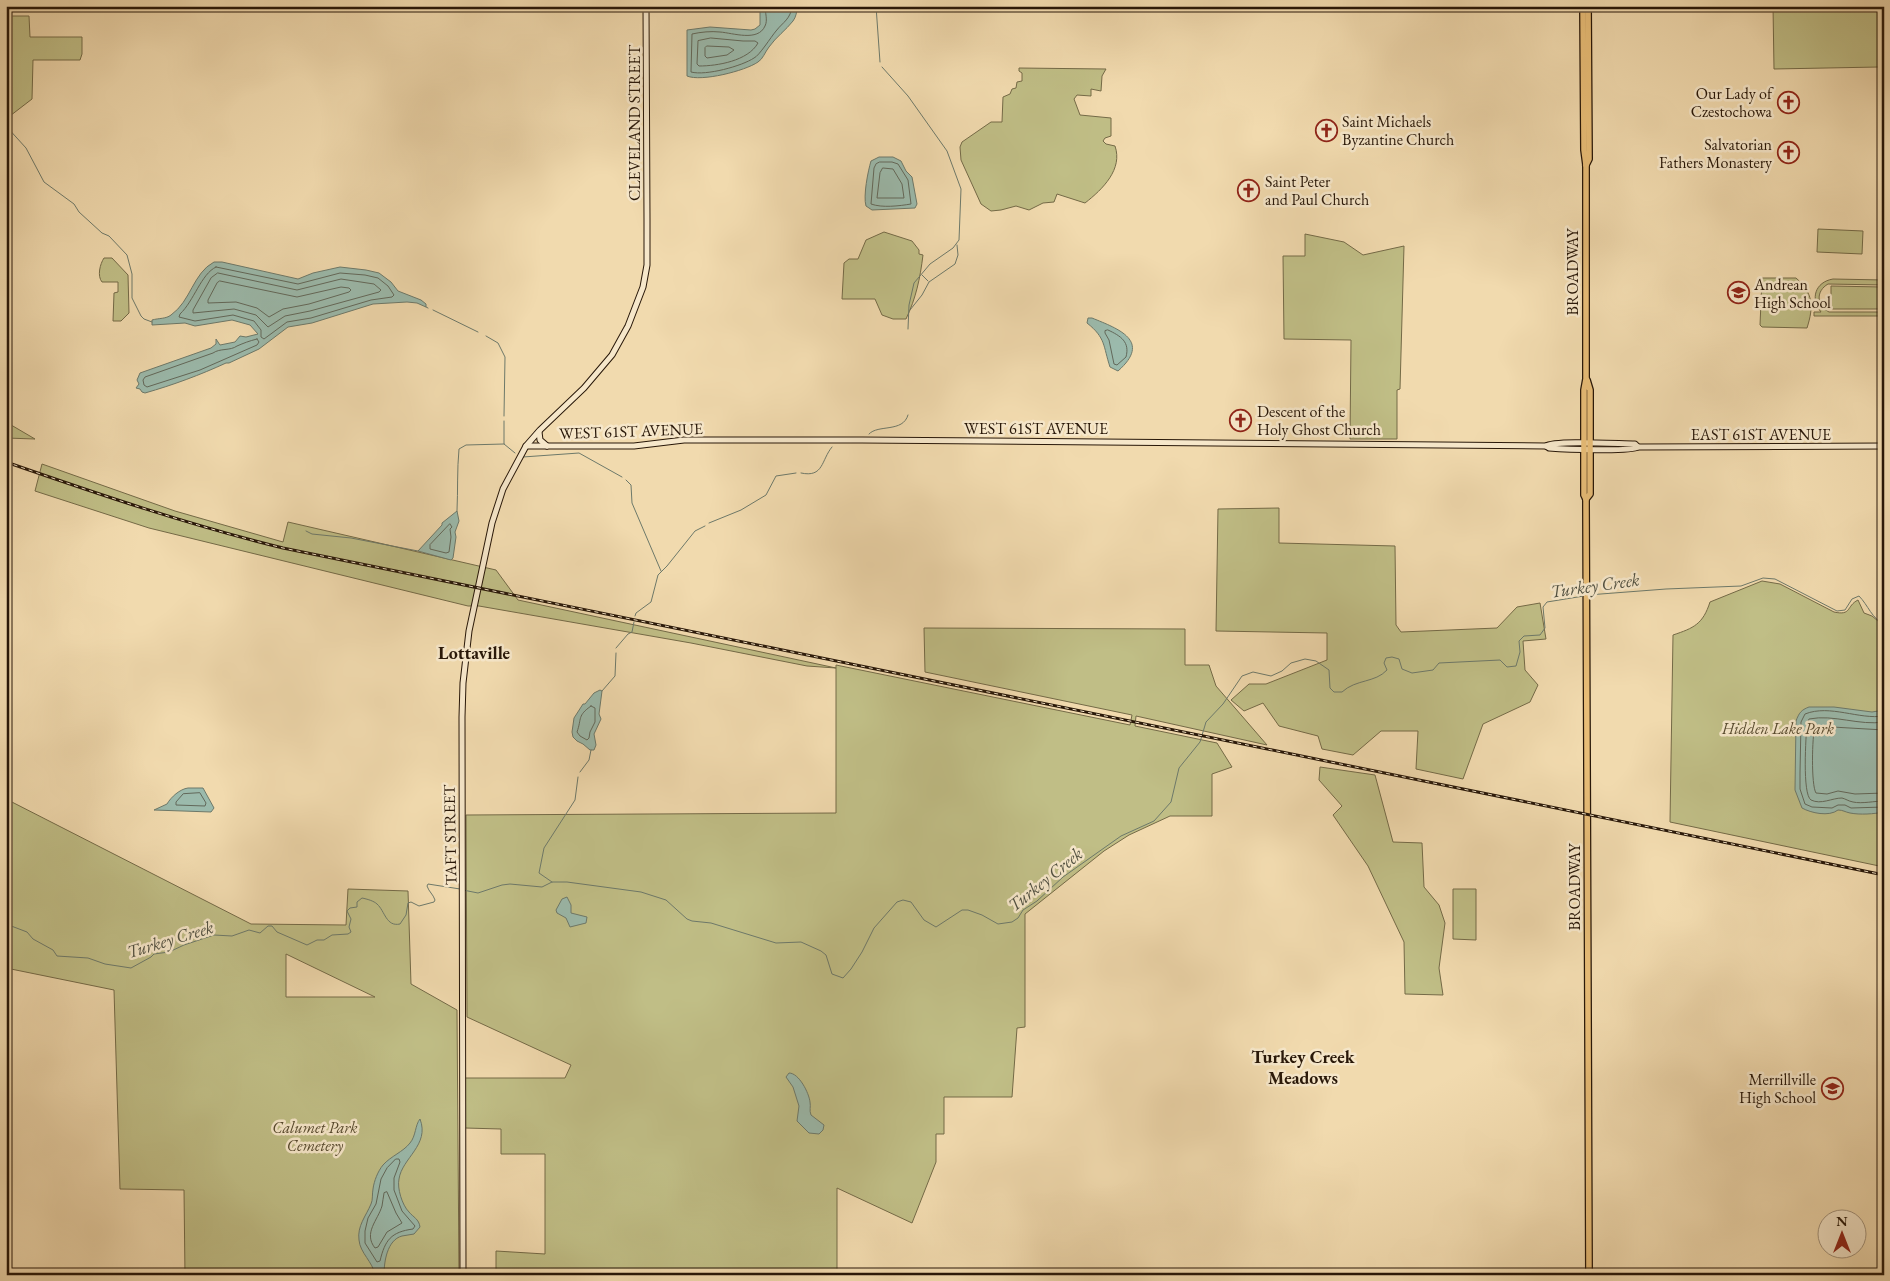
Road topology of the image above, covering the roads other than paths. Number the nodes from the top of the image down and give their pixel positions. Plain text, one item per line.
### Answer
1 (646, 6) edge
2 (1582, 6) edge
3 (1588, 6) edge
4 (1586, 165) junction
5 (647, 239) joint
6 (539, 432) junction
7 (526, 446) junction
8 (548, 446) junction
9 (1587, 446) junction
10 (1884, 446) edge
11 (463, 1275) edge
12 (1589, 1275) edge

1 - 5 main road, CLEVELAND STREET
2 - 4 main road, BROADWAY
3 - 4 main road, BROADWAY
4 - 9 main road, BROADWAY
5 - 6 main road, TAFT STREET
6 - 7 main road, TAFT STREET
6 - 8 main road
7 - 8 main road, WEST 61ST AVENUE
7 - 11 main road, TAFT STREET
8 - 9 main road, WEST 61ST AVENUE
9 - 10 main road, EAST 61ST AVENUE
9 - 12 main road, BROADWAY

